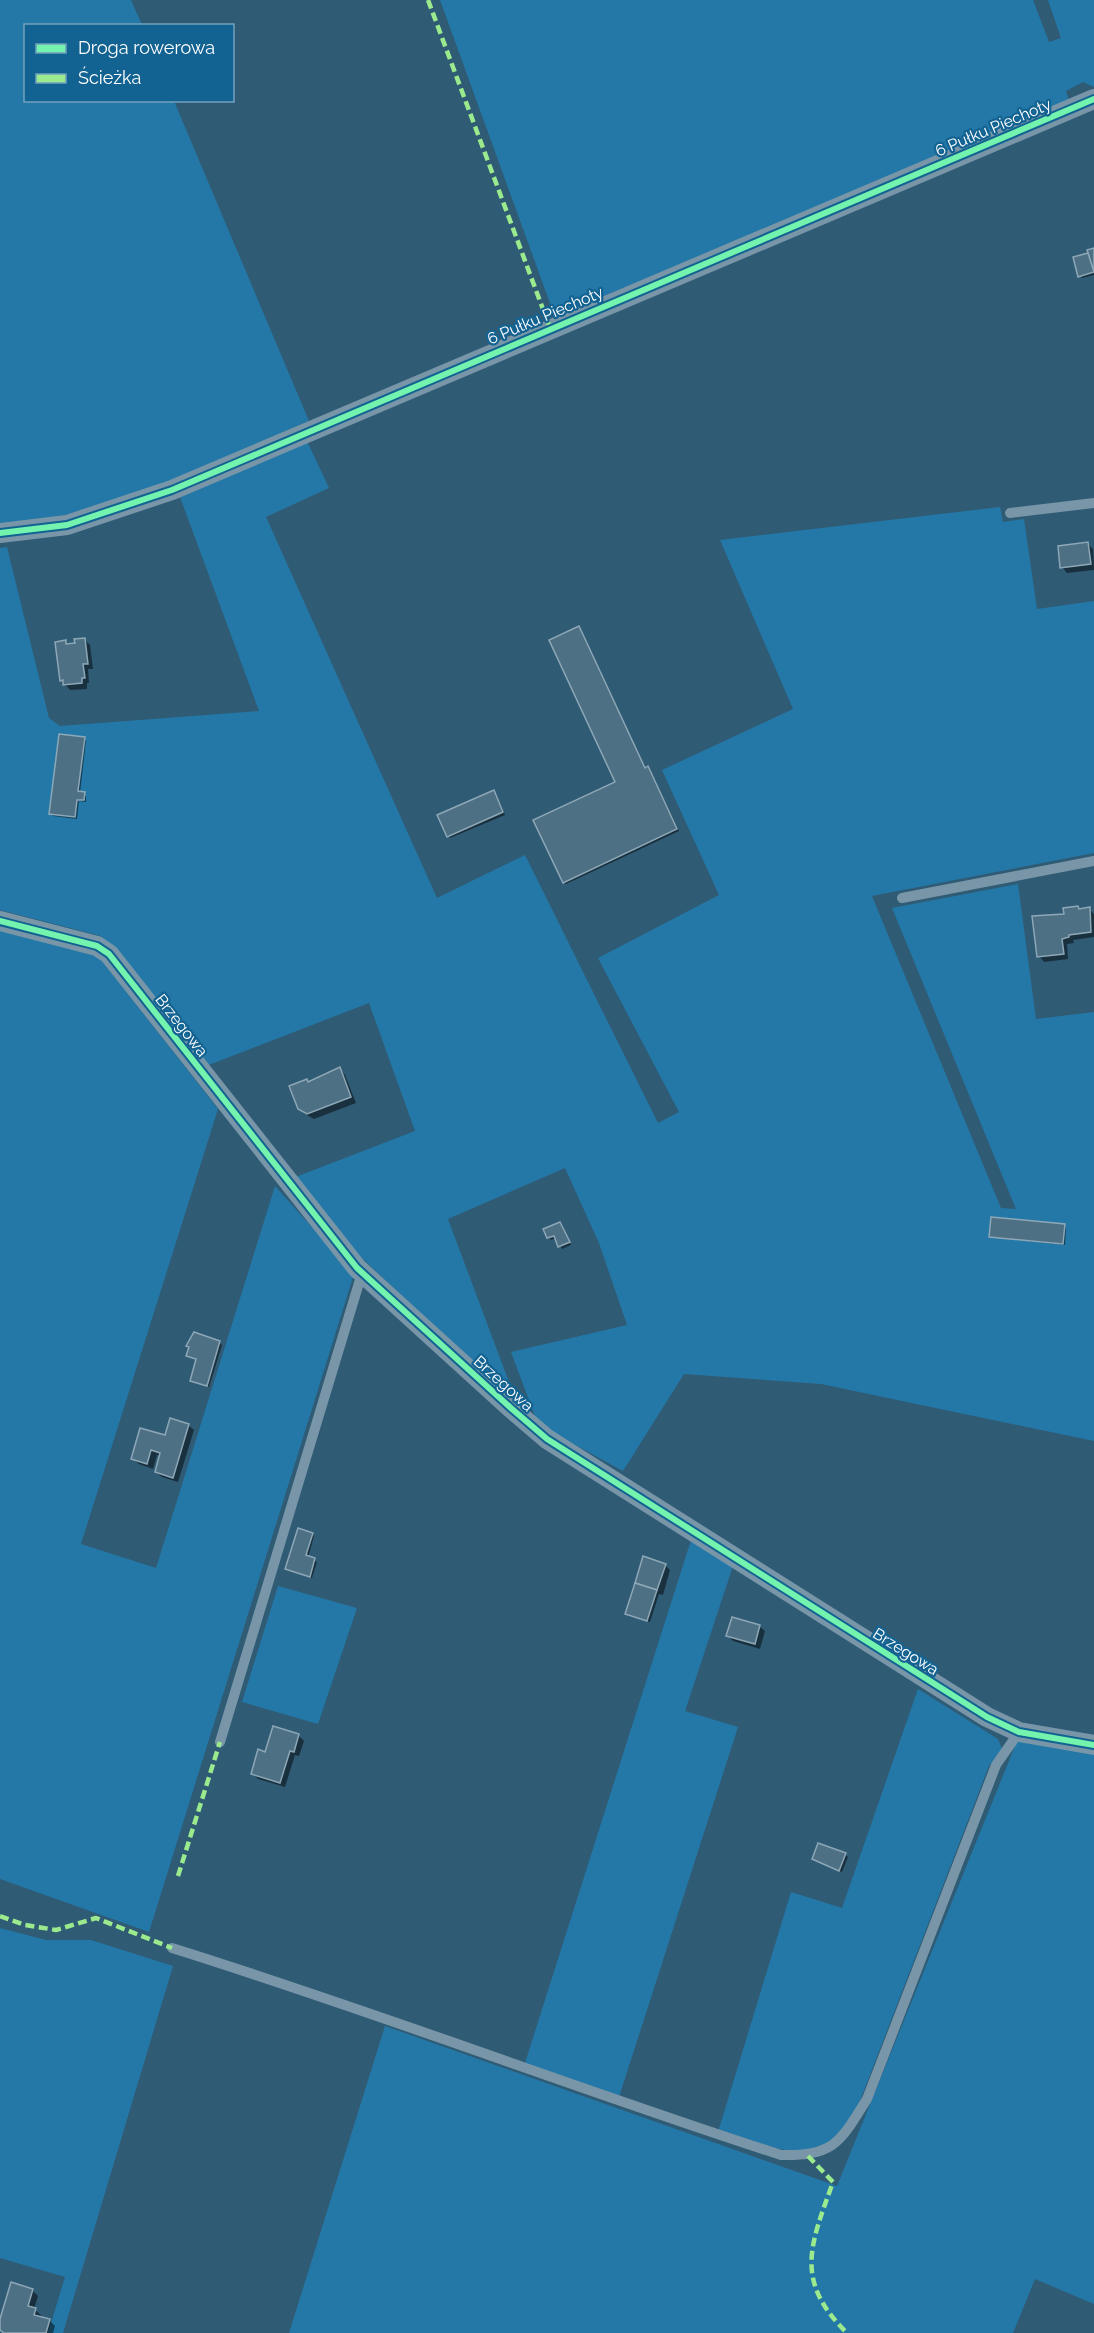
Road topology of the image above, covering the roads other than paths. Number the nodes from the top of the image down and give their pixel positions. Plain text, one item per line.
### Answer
1 (1094, 99) edge
2 (1094, 503) edge
3 (1010, 513) dead end
4 (0, 533) edge
5 (1094, 861) edge
6 (902, 898) dead end
7 (0, 921) edge
8 (362, 1273) junction
9 (1019, 1732) junction
10 (220, 1742) dead end
11 (1094, 1745) edge
12 (172, 1948) dead end

1 - 4 street, 6 Pułku Piechoty
2 - 3 lane
5 - 6 lane
7 - 8 street, Brzegowa
8 - 9 street, Brzegowa
8 - 10 lane
9 - 11 street, Brzegowa
9 - 12 lane

